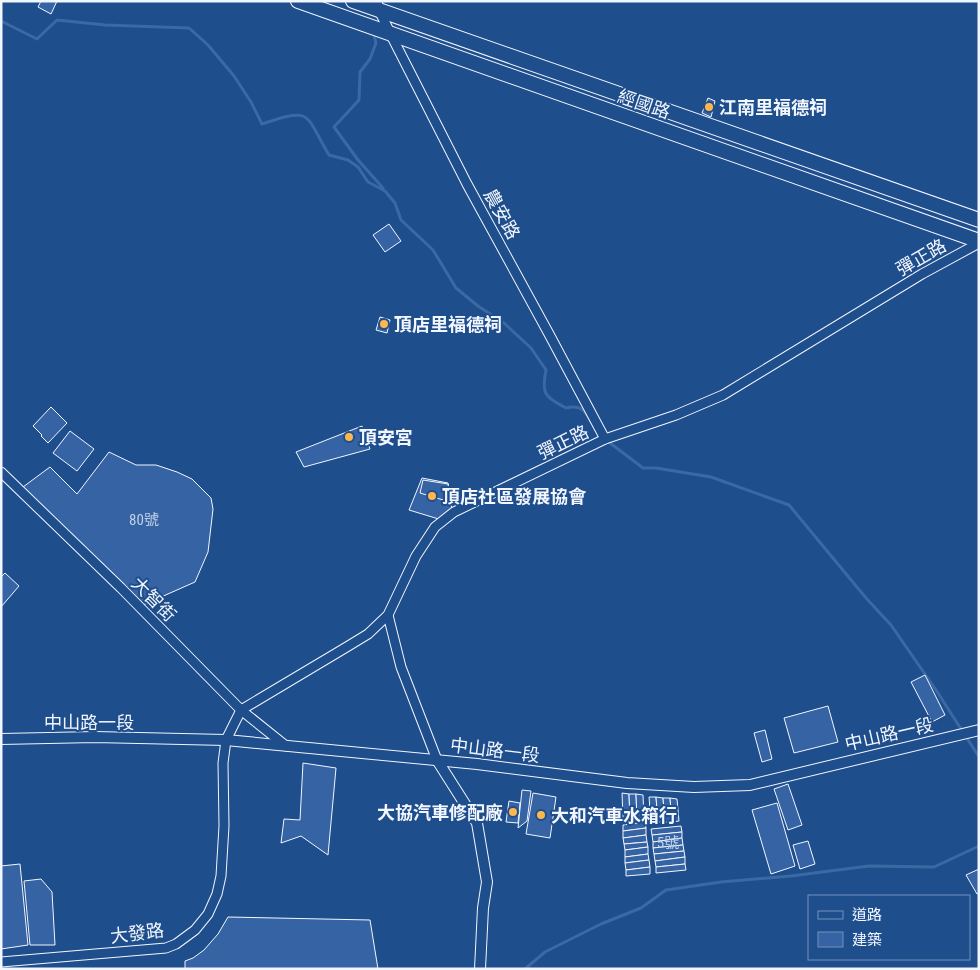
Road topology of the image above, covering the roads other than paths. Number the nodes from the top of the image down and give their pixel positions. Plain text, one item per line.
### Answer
1 (298, 1) edge
2 (353, 1) edge
3 (378, 6) edge
4 (391, 34) junction
5 (979, 220) edge
6 (979, 242) edge
7 (605, 439) junction
8 (1, 472) edge
9 (388, 615) junction
10 (241, 710) junction
11 (979, 730) edge
12 (1, 740) edge
13 (226, 740) junction
14 (286, 746) junction
15 (437, 760) junction
16 (1, 962) edge
17 (480, 969) edge

1 - 4 main road, 經國路
2 - 3 main road, 經國路
3 - 4 street, 農安路
3 - 5 main road, 經國路
4 - 6 main road, 經國路
4 - 7 street, 農安路
6 - 7 street, 彈正路
7 - 9 street, 彈正路
8 - 10 street, 大智街
9 - 10 street, 彈正路
9 - 15 street
10 - 13 street
10 - 14 street, 大智街
11 - 15 street, 中山路一段
12 - 13 street, 中山路一段
13 - 14 street, 中山路一段
13 - 16 street, 大發路
14 - 15 street, 中山路一段
15 - 17 street

